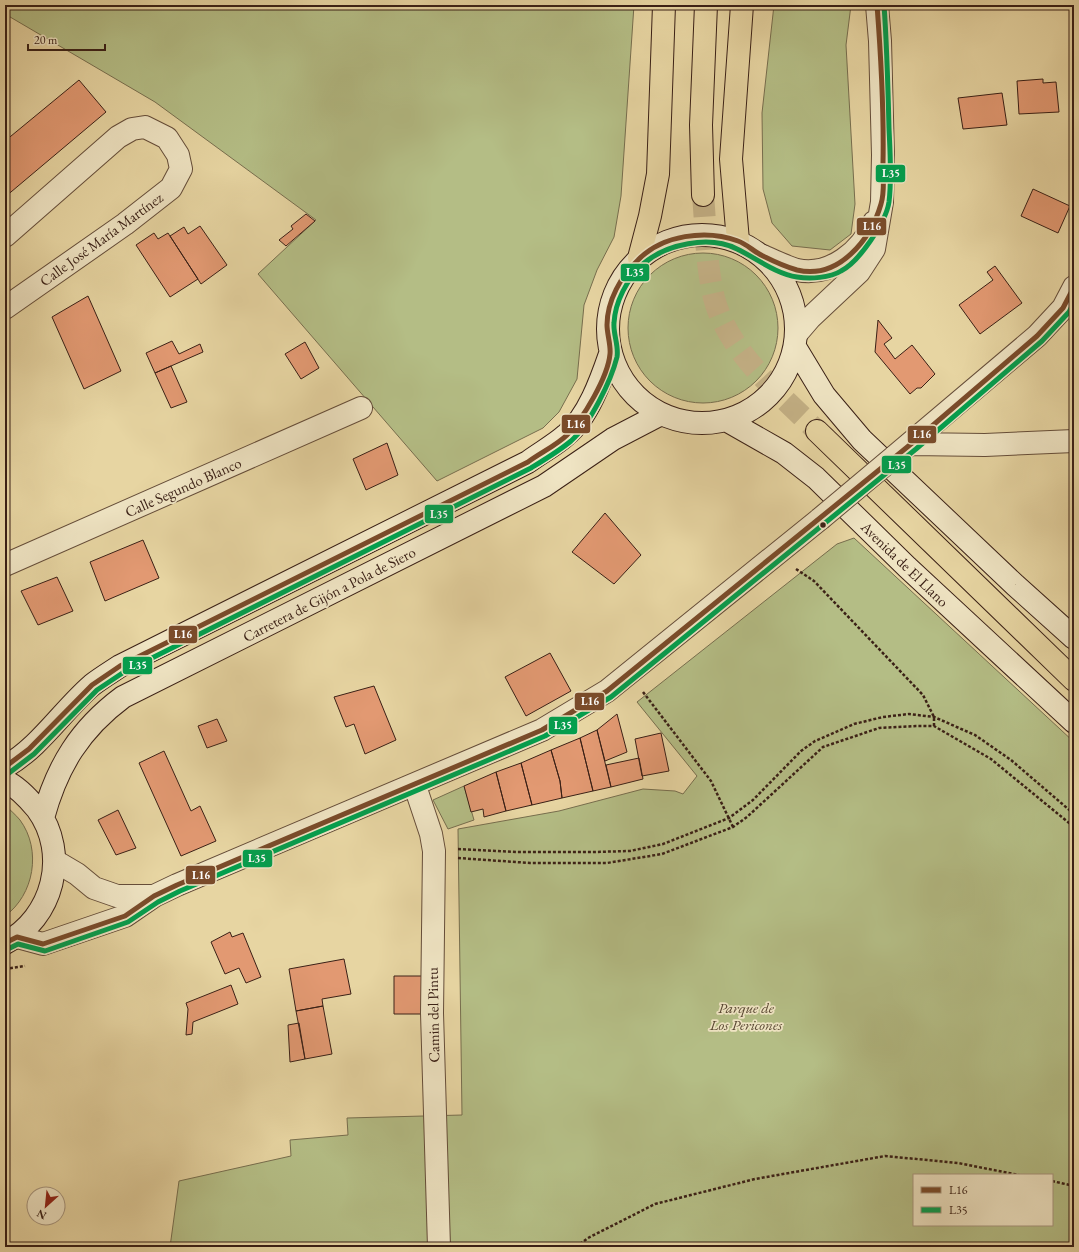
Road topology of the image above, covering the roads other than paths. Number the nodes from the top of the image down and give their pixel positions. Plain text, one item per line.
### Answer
1 (664, 5) edge
2 (706, 5) edge
3 (742, 5) edge
4 (876, 5) edge
5 (703, 195) tunnel mouth
6 (882, 202) junction
7 (5, 236) edge
8 (738, 241) junction
9 (763, 256) junction
10 (639, 258) junction
11 (1074, 287) edge
12 (5, 308) edge
13 (797, 339) junction
14 (610, 354) junction
15 (361, 408) dead end
16 (661, 414) junction
17 (726, 420) junction
18 (817, 432) tunnel mouth
19 (1074, 441) edge
20 (911, 444) junction
21 (5, 566) edge
22 (1074, 638) edge
23 (1074, 680) edge
24 (1074, 722) edge
25 (5, 767) edge
26 (5, 781) edge
27 (415, 786) junction
28 (43, 818) junction
29 (55, 861) junction
30 (154, 896) junction
31 (11, 940) edge
32 (439, 1247) edge

1 - 10 highway
2 - 5 highway
3 - 8 highway
4 - 6 street
6 - 9 street
6 - 13 street
7 - 12 street, Calle José María Martínez
8 - 9 street
8 - 10 street
9 - 13 street
10 - 14 street
11 - 20 street
13 - 17 street
13 - 22 street
14 - 16 street
14 - 25 street, Carretera de Gijón a Pola de Siero
15 - 21 street, Calle Segundo Blanco
16 - 17 street
16 - 28 street, Carretera de Gijón a Pola de Siero
17 - 24 street, Avenida de El Llano
18 - 23 highway
19 - 20 street
20 - 27 street, bridge
26 - 28 street
27 - 30 street
27 - 32 street, Camin del Pintu
28 - 29 street
29 - 30 street
29 - 31 street
30 - 31 street

